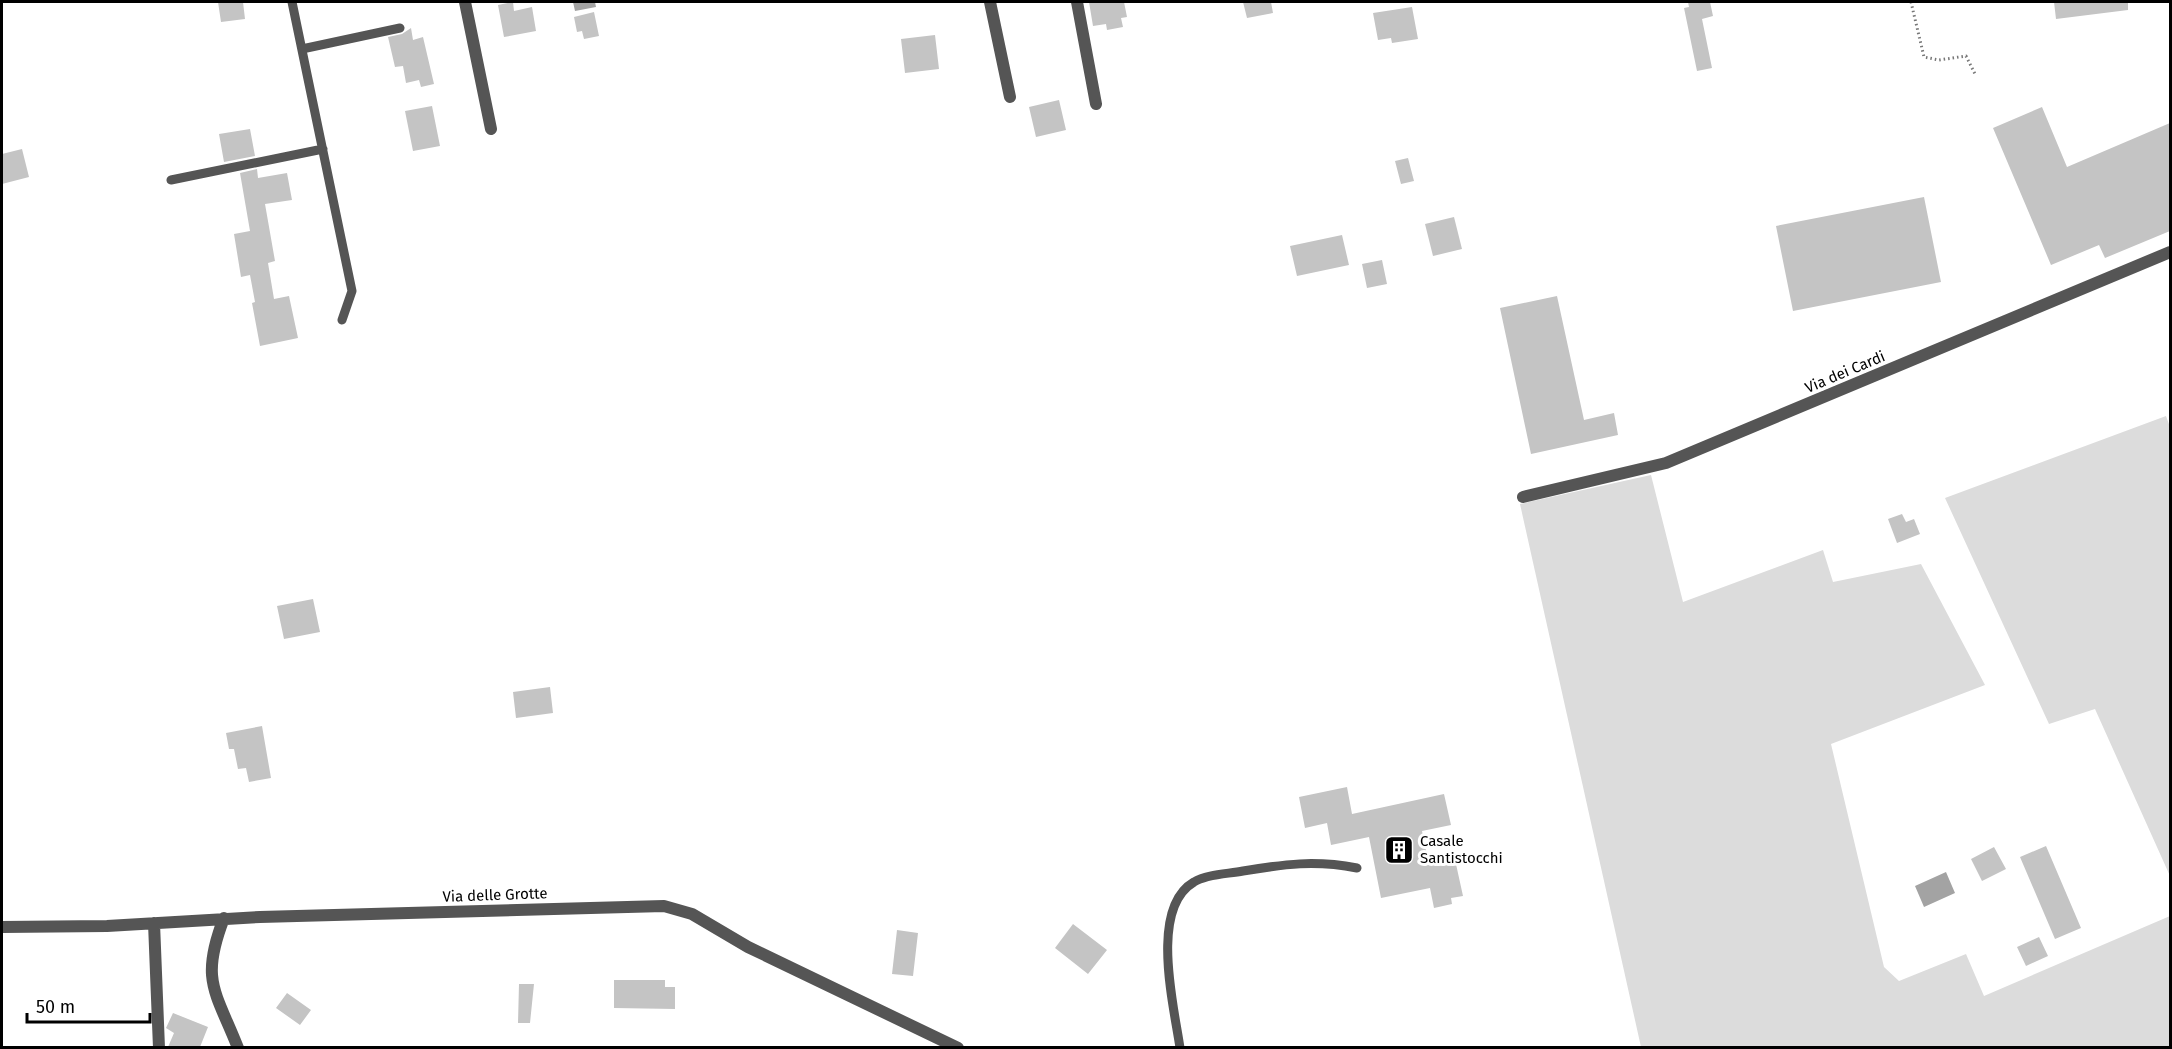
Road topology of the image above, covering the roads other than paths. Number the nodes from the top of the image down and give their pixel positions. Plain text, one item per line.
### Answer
1 (292, 2) edge
2 (465, 2) edge
3 (990, 2) edge
4 (1077, 2) edge
5 (400, 28) dead end
6 (302, 49) junction
7 (1010, 97) dead end
8 (1096, 104) dead end
9 (491, 129) dead end
10 (322, 149) junction
11 (171, 180) dead end
12 (2170, 252) edge
13 (342, 320) dead end
14 (1523, 497) dead end
15 (1357, 868) dead end
16 (224, 918) junction
17 (154, 923) junction
18 (2, 927) edge
19 (159, 1047) edge
20 (238, 1047) edge
21 (958, 1047) edge
22 (1180, 1047) edge

1 - 6 lane
2 - 9 street
3 - 7 street
4 - 8 street
5 - 6 lane
6 - 10 lane
10 - 11 lane
10 - 13 lane
12 - 14 street, Via dei Cardi
15 - 22 lane
16 - 17 street, Via delle Grotte
16 - 20 street
16 - 21 street, Via delle Grotte
17 - 18 street, Via delle Grotte
17 - 19 street

